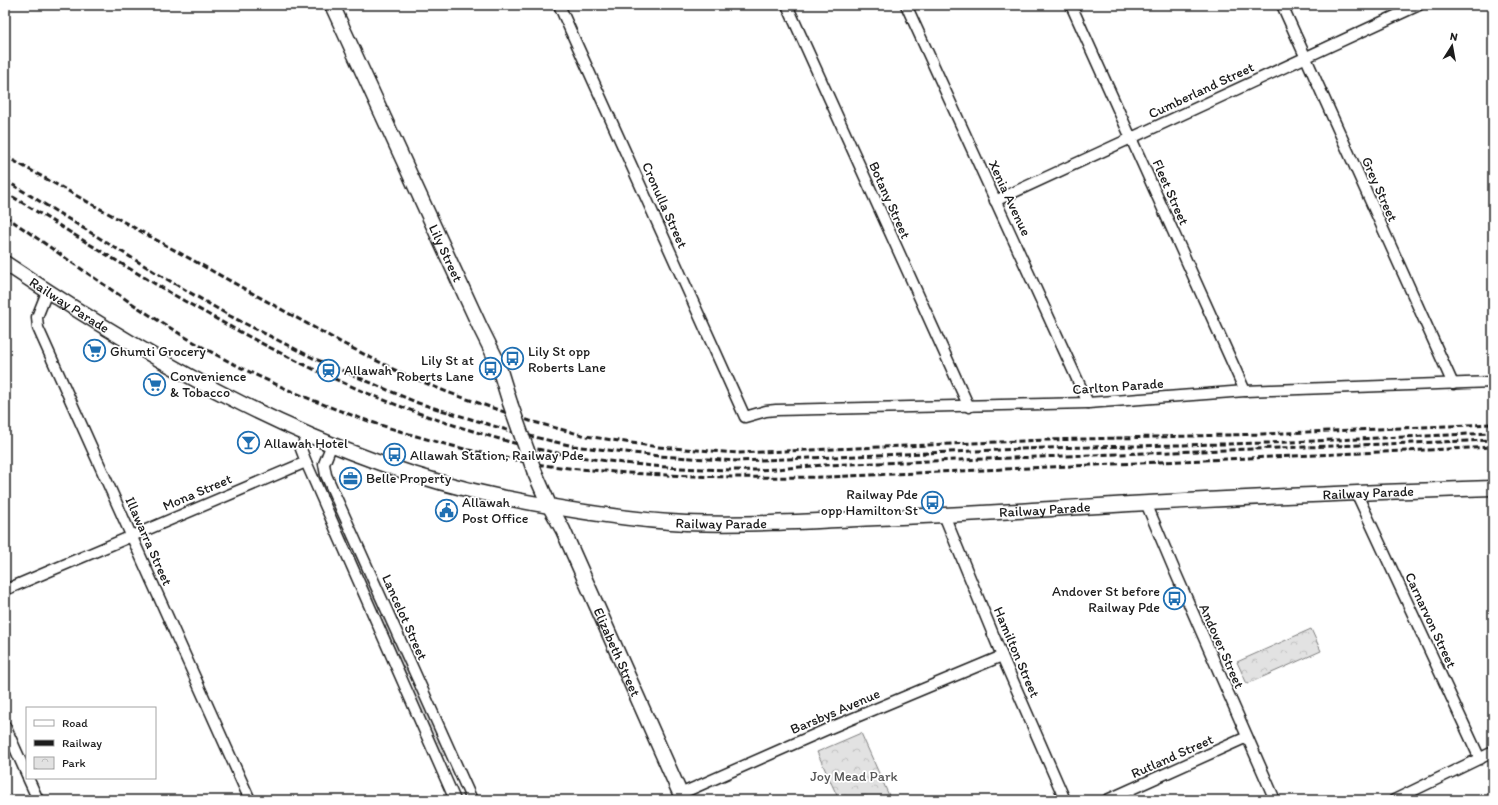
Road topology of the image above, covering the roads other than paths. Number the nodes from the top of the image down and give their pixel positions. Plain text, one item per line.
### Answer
1 (332, 5) edge
2 (558, 5) edge
3 (787, 5) edge
4 (906, 5) edge
5 (1071, 5) edge
6 (1282, 5) edge
7 (1419, 5) edge
8 (1306, 57) junction
9 (1132, 137) junction
10 (995, 201) junction
11 (5, 263) edge
12 (47, 292) junction
13 (1493, 382) edge
14 (1453, 384) junction
15 (1245, 391) junction
16 (1088, 403) junction
17 (969, 407) junction
18 (745, 417) joint
19 (308, 433) junction
20 (332, 444) junction
21 (306, 462) junction
22 (324, 464) junction
23 (1493, 488) edge
24 (1356, 492) junction
25 (1146, 503) junction
26 (549, 505) junction
27 (944, 515) junction
28 (132, 535) junction
29 (5, 590) edge
30 (1002, 656) junction
31 (5, 726) edge
32 (1247, 737) junction
33 (1493, 752) edge
34 (1480, 759) junction
35 (26, 773) edge
36 (28, 779) edge
37 (682, 797) edge
38 (38, 800) edge
39 (250, 800) edge
40 (455, 800) edge
41 (472, 800) edge
42 (1065, 800) edge
43 (1107, 800) edge
44 (1275, 800) edge
45 (1394, 800) edge

1 - 26 main road, Lily Street, bridge
2 - 18 street, Cronulla Street
3 - 17 street, Botany Street
4 - 10 street, Xenia Avenue
5 - 9 street, Fleet Street
6 - 8 street, Grey Street
7 - 8 street, Cumberland Street
8 - 9 street, Cumberland Street
8 - 14 street, Grey Street
9 - 10 street, Cumberland Street
9 - 15 street, Fleet Street
10 - 16 street, Xenia Avenue
11 - 12 main road, Railway Parade
12 - 19 main road, Railway Parade
12 - 28 street, Illawarra Street
13 - 14 street, Carlton Parade
14 - 15 street, Carlton Parade
15 - 16 street, Carlton Parade
16 - 17 street, Carlton Parade
17 - 18 street, Carlton Parade
19 - 20 main road, Railway Parade
19 - 21 street
20 - 22 street
20 - 26 main road, Railway Parade
21 - 22 street
21 - 28 street, Mona Street
21 - 40 street, Lancelot Street
22 - 41 street, Lancelot Street
23 - 24 main road, Railway Parade
24 - 25 main road, Railway Parade
24 - 34 street, Carnarvon Street
25 - 27 main road, Railway Parade
25 - 32 street, Andover Street
26 - 27 main road, Railway Parade
26 - 37 main road, Elizabeth Street
27 - 30 street, Hamilton Street
28 - 29 street, Mona Street
28 - 39 street, Illawarra Street
30 - 37 street, Barsbys Avenue
30 - 42 street, Hamilton Street
31 - 35 street
32 - 43 street, Rutland Street
32 - 44 street, Andover Street
33 - 34 street
34 - 45 street
36 - 38 street

